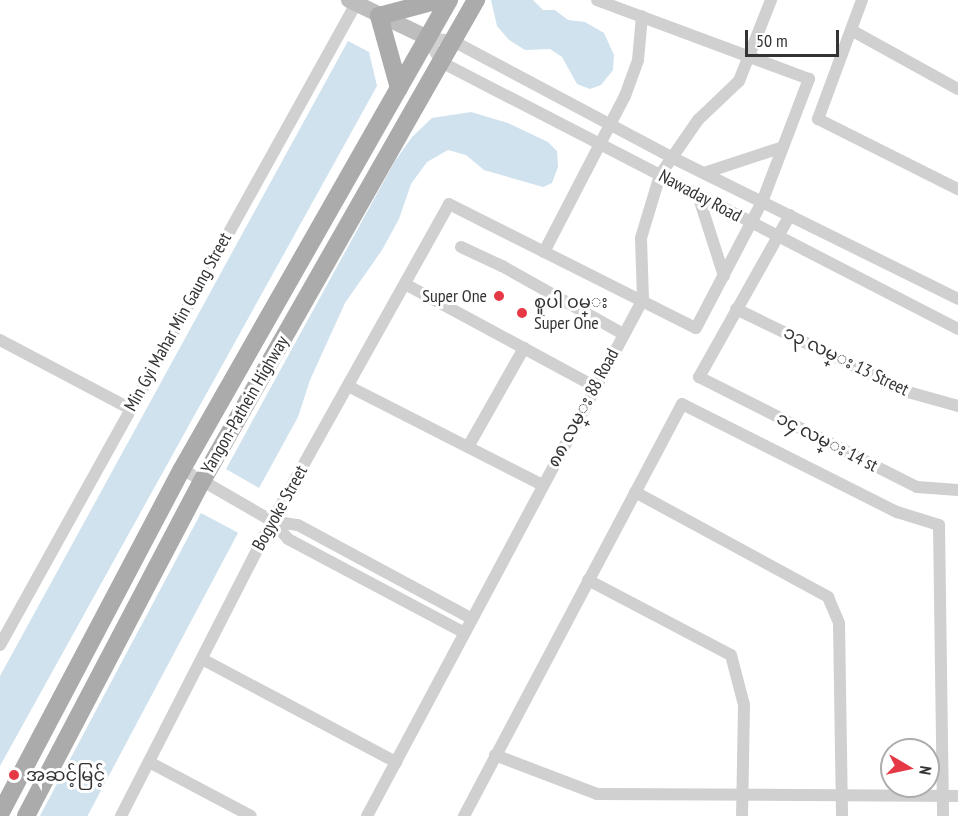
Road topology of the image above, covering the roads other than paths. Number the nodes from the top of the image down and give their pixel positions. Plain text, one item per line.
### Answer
1 (439, 0) edge
2 (448, 0) edge
3 (476, 0) edge
4 (597, 0) edge
5 (771, 0) edge
6 (862, 0) edge
7 (355, 1) edge
8 (379, 16) junction
9 (642, 16) junction
10 (851, 30) junction
11 (428, 38) junction
12 (453, 41) junction
13 (750, 56) junction
14 (441, 62) junction
15 (399, 88) junction
16 (958, 89) edge
17 (611, 126) junction
18 (601, 144) junction
19 (783, 147) junction
20 (669, 156) junction
21 (704, 173) junction
22 (660, 175) junction
23 (958, 189) edge
24 (698, 195) junction
25 (762, 202) junction
26 (790, 215) junction
27 (752, 223) junction
28 (779, 238) junction
29 (461, 247) dead end
30 (544, 252) junction
31 (724, 276) junction
32 (405, 284) junction
33 (643, 299) junction
34 (958, 299) edge
35 (736, 309) junction
36 (958, 329) edge
37 (623, 334) junction
38 (0, 340) edge
39 (524, 348) junction
40 (348, 386) junction
41 (594, 386) junction
42 (958, 406) edge
43 (129, 408) junction
44 (468, 447) junction
45 (182, 469) junction
46 (202, 481) junction
47 (542, 485) junction
48 (958, 490) edge
49 (635, 492) junction
50 (272, 521) junction
51 (588, 580) junction
52 (471, 618) junction
53 (463, 632) junction
54 (0, 645) edge
55 (202, 659) junction
56 (495, 755) junction
57 (149, 762) junction
58 (396, 762) junction
59 (742, 795) junction
60 (842, 796) junction
61 (943, 796) junction
62 (958, 796) edge
63 (2, 809) edge
64 (26, 816) edge
65 (121, 816) edge
66 (251, 816) edge
67 (368, 816) edge
68 (464, 816) edge
69 (742, 816) edge
70 (842, 816) edge
71 (943, 816) edge

1 - 8 main road
2 - 11 main road, Yangon-Pathein Highway
3 - 12 main road, Yangon-Pathein Highway
4 - 9 street
5 - 13 street
6 - 10 street
7 - 8 street
7 - 43 street, Min Gyi Mahar Min Gaung Street
8 - 11 street
8 - 15 main road
9 - 13 street
9 - 17 street
10 - 16 street
10 - 23 street
11 - 12 street
11 - 14 street
11 - 15 main road, Yangon-Pathein Highway
12 - 14 main road, Yangon-Pathein Highway
12 - 17 street, Nawaday Road
13 - 19 street
13 - 20 street
14 - 18 street, Nawaday Road
14 - 46 main road, Yangon-Pathein Highway
15 - 45 main road, Yangon-Pathein Highway
17 - 18 street
17 - 20 street, Nawaday Road
18 - 22 street, Nawaday Road
18 - 30 street
19 - 21 street
19 - 25 street
20 - 21 street, Nawaday Road
20 - 22 street
21 - 25 street, Nawaday Road
22 - 24 street, Nawaday Road
22 - 33 street
24 - 27 street, Nawaday Road
24 - 31 street
25 - 26 street, Nawaday Road
25 - 27 street
26 - 28 street
26 - 34 street, Nawaday Road
27 - 28 street, Nawaday Road
27 - 31 street
28 - 35 street
28 - 36 street, Nawaday Road
29 - 37 street
30 - 32 street, Bogyoke Street
30 - 33 street
31 - 33 street
32 - 39 street
32 - 40 street, Bogyoke Street
33 - 37 street, ၈၈ လမ္း 88 Road
35 - 42 street, ၁၃ လမ္း 13 Street
35 - 48 street, ၁၄ လမ္း 14 st
37 - 41 street, ၈၈ လမ္း 88 Road
38 - 43 street
39 - 41 street
39 - 44 street
40 - 44 street
40 - 50 street, Bogyoke Street
41 - 47 street, ၈၈ လမ္း 88 Road
43 - 54 street, Min Gyi Mahar Min Gaung Street
44 - 47 street
45 - 46 street
45 - 63 main road, Yangon-Pathein Highway
46 - 50 street
46 - 64 main road, Yangon-Pathein Highway
47 - 52 street, ၈၈ လမ္း 88 Road
49 - 51 street
49 - 60 street
49 - 61 street
50 - 52 street
50 - 53 street
50 - 55 street, Bogyoke Street
51 - 56 street
51 - 59 street
52 - 53 street, ၈၈ လမ္း 88 Road
53 - 58 street, ၈၈ လမ္း 88 Road
55 - 57 street, Bogyoke Street
55 - 58 street
56 - 59 street
56 - 68 street
57 - 65 street, Bogyoke Street
57 - 66 street
58 - 67 street, ၈၈ လမ္း 88 Road
59 - 60 street
59 - 69 street
60 - 61 street
60 - 70 street
61 - 62 street
61 - 71 street

